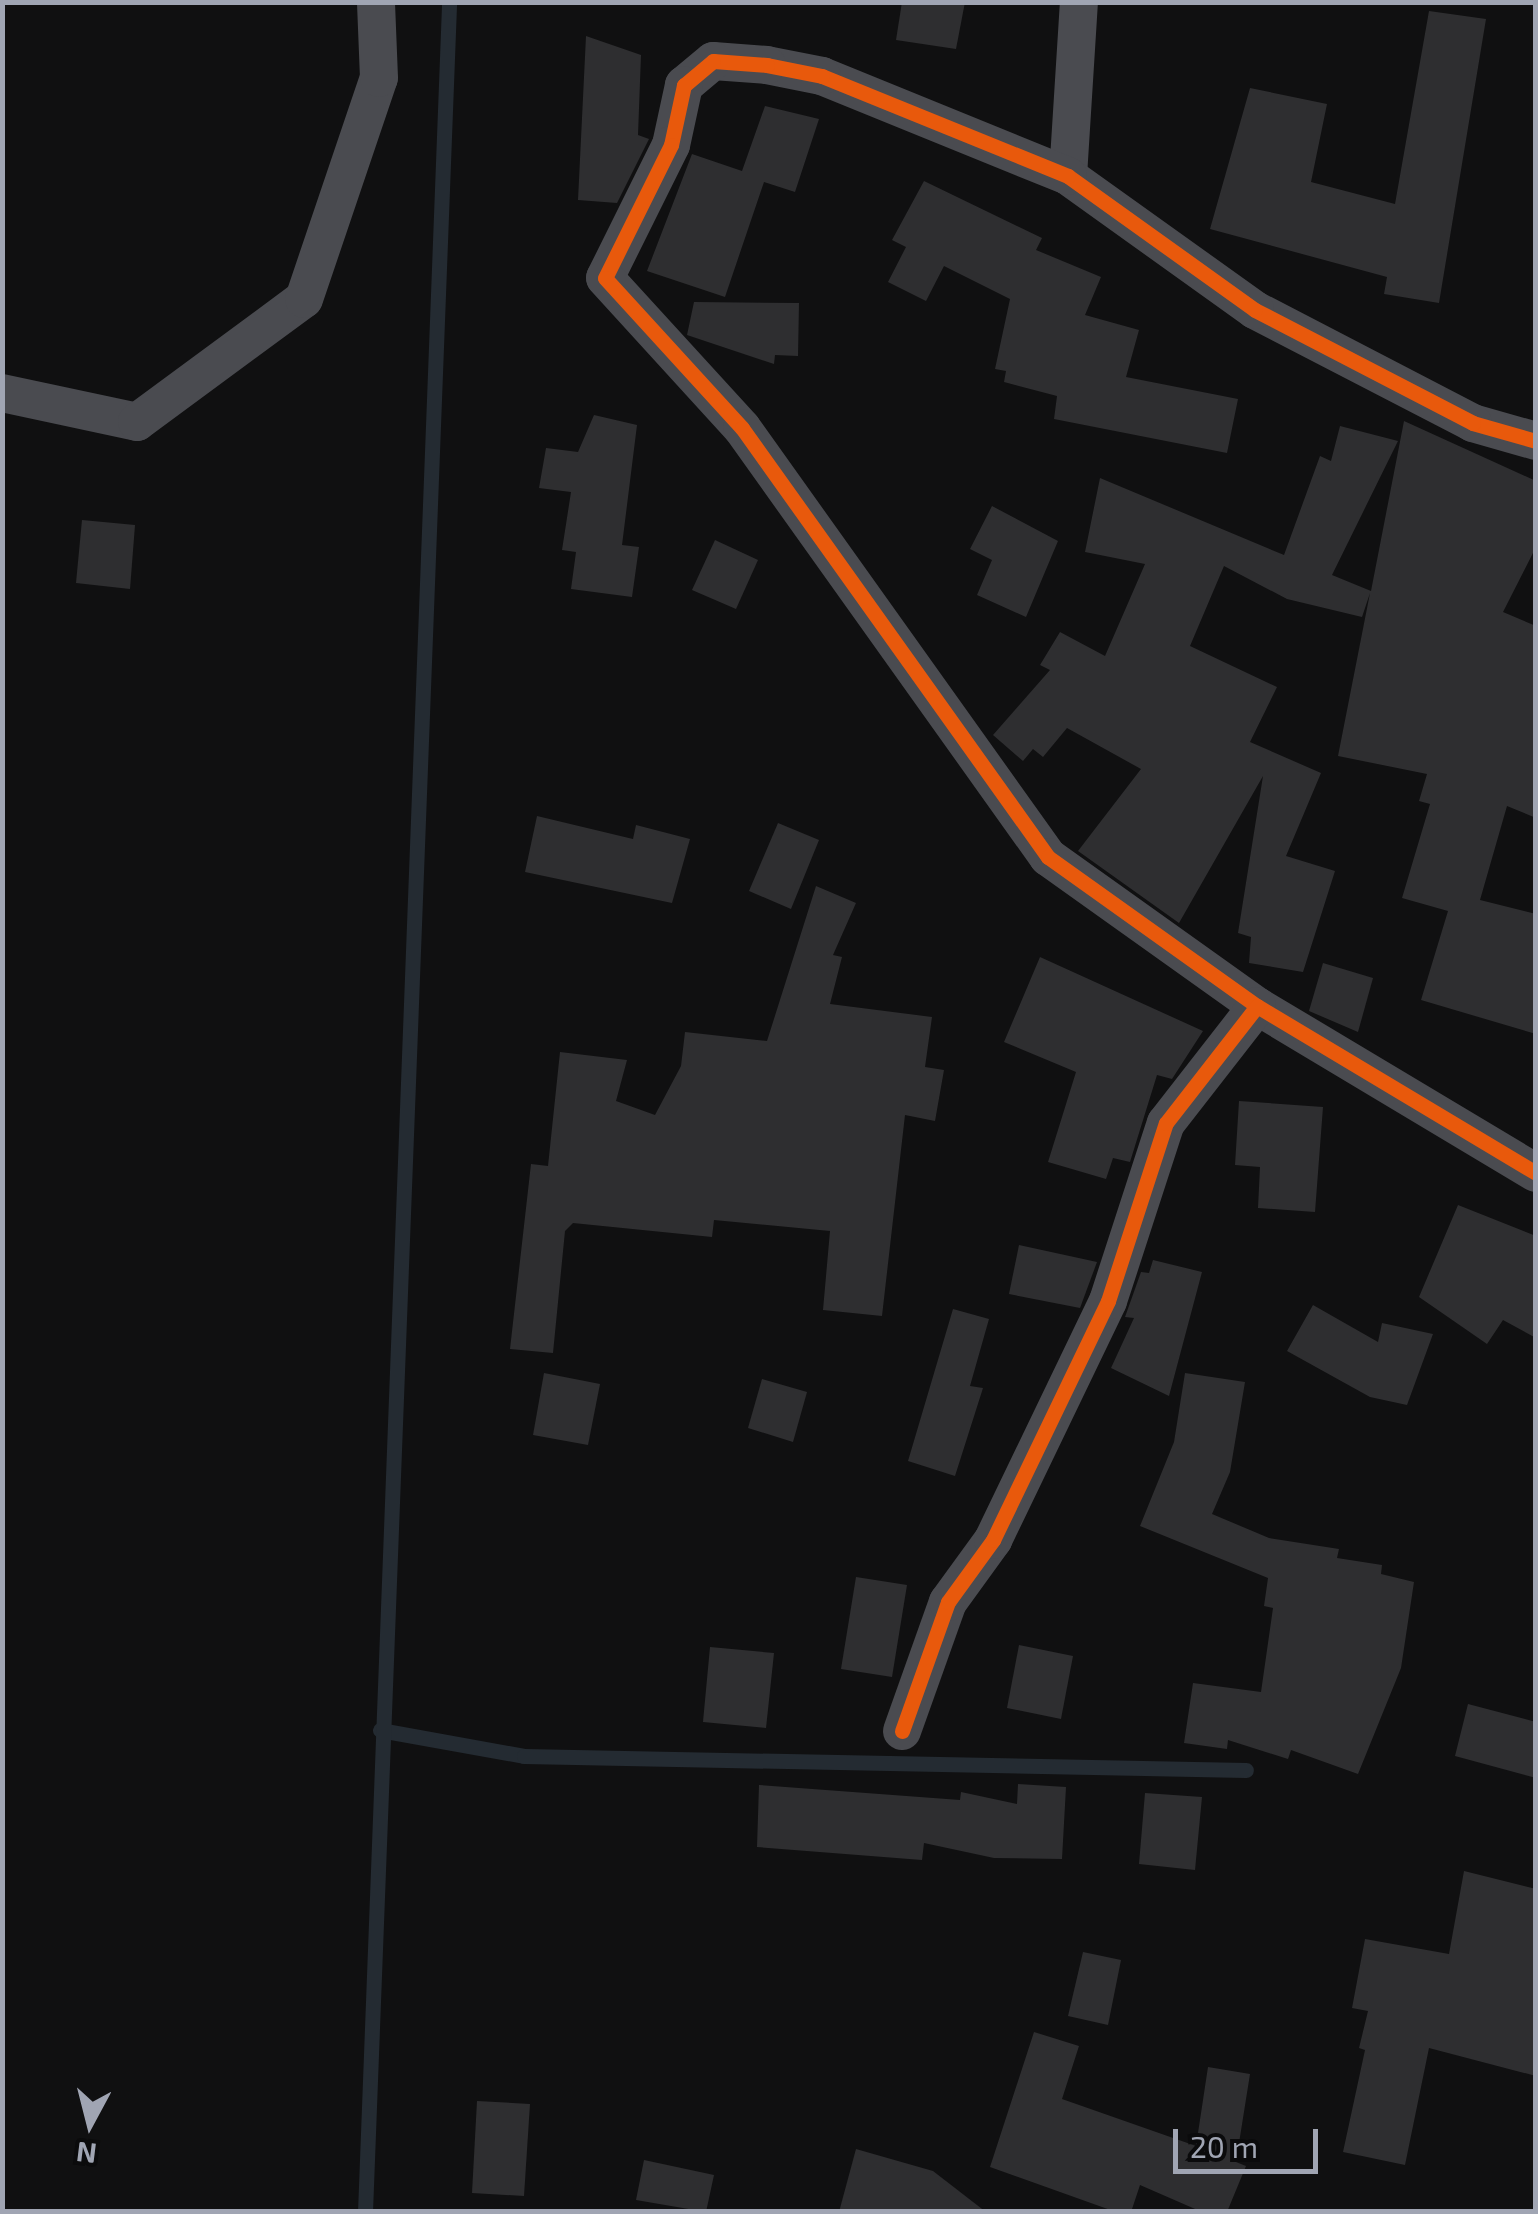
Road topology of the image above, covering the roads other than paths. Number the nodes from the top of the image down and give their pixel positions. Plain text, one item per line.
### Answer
1 (376, 2) edge
2 (1079, 2) edge
3 (1068, 176) junction
4 (2, 393) edge
5 (1536, 441) edge
6 (1257, 1006) junction
7 (1518, 1144) edge
8 (1536, 1173) edge
9 (902, 1732) dead end

1 - 4 street
2 - 3 street
3 - 5 street
3 - 6 street
6 - 7 street
6 - 9 street
7 - 8 street

